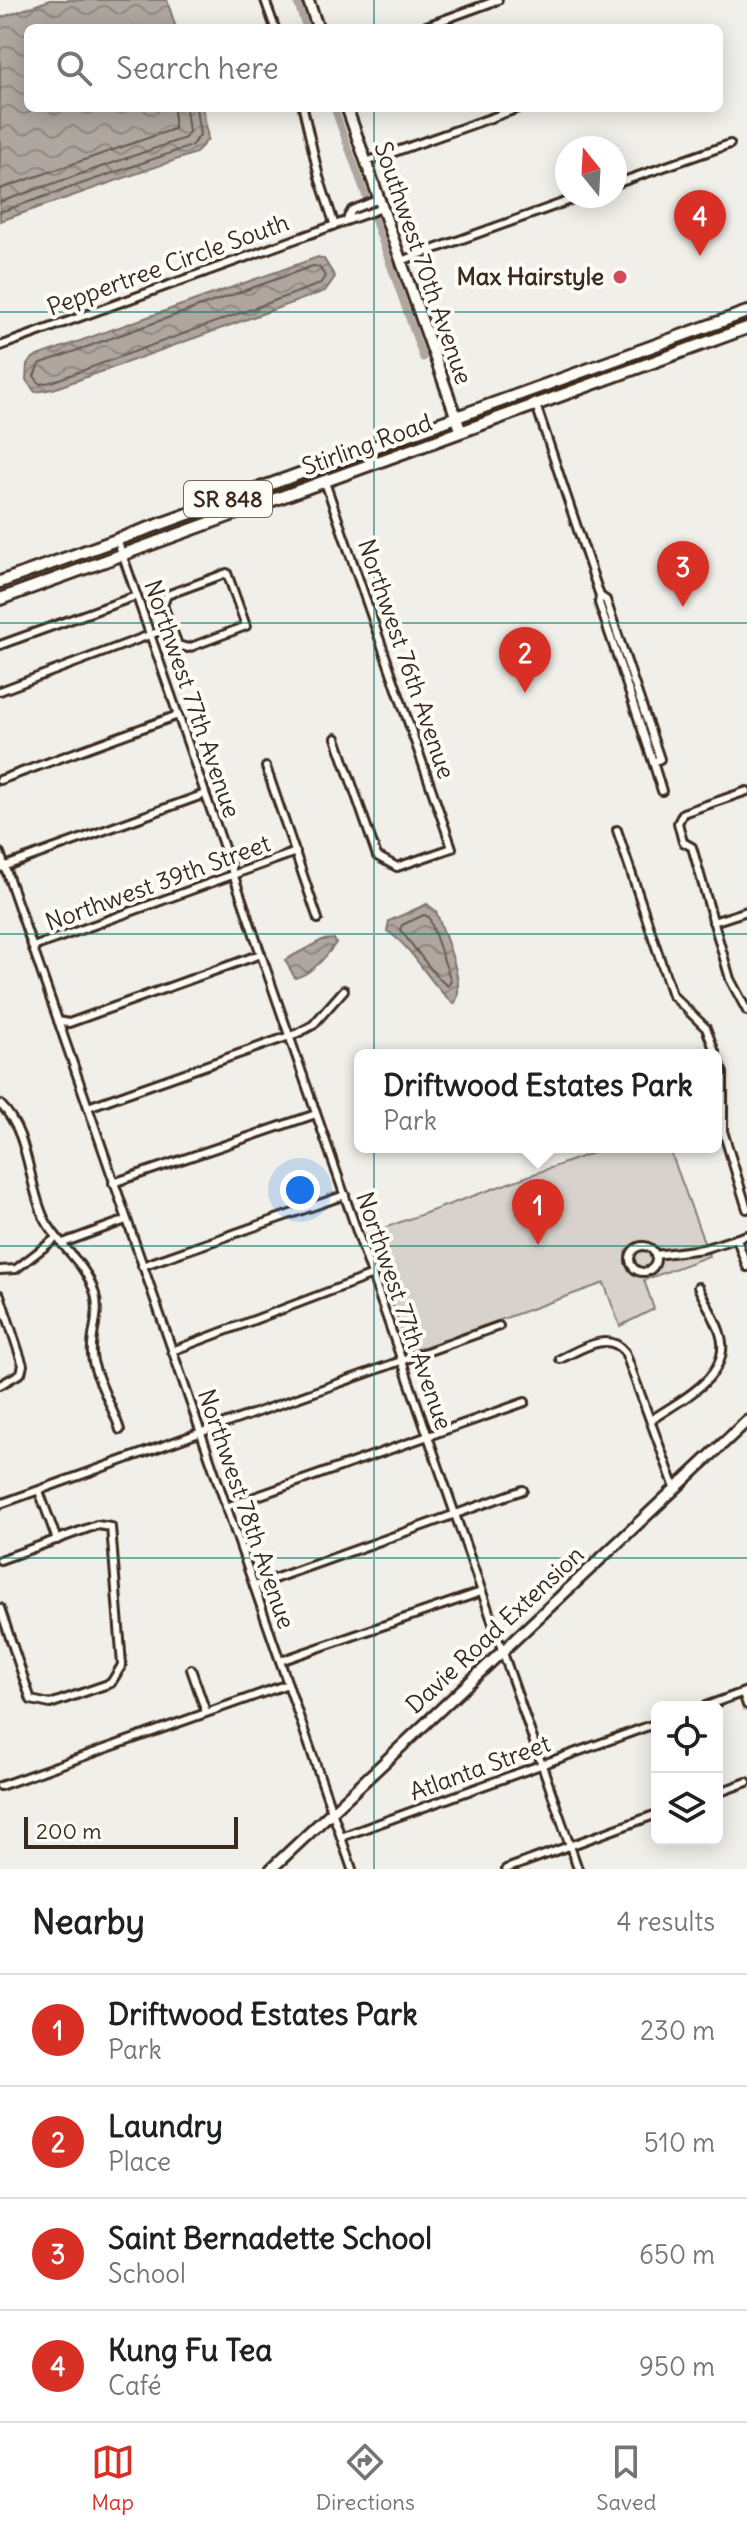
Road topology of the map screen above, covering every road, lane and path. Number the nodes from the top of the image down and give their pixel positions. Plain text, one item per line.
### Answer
1 (265, 0) edge
2 (308, 0) edge
3 (498, 0) edge
4 (274, 24) edge
5 (317, 24) edge
6 (432, 24) edge
7 (304, 112) edge
8 (348, 112) edge
9 (508, 112) edge
10 (730, 144) dead end
11 (366, 162) junction
12 (627, 180) edge
13 (381, 203) junction
14 (555, 206) edge
15 (334, 223) junction
16 (401, 261) junction
17 (747, 312) edge
18 (747, 328) edge
19 (0, 346) edge
20 (615, 360) junction
21 (619, 374) junction
22 (536, 405) junction
23 (456, 417) junction
24 (461, 431) junction
25 (325, 482) junction
26 (117, 539) junction
27 (122, 555) junction
28 (0, 582) edge
29 (136, 596) junction
30 (0, 599) edge
31 (171, 627) junction
32 (150, 635) junction
33 (0, 645) edge
34 (0, 691) edge
35 (178, 715) junction
36 (336, 738) dead end
37 (266, 767) dead end
38 (0, 780) edge
39 (662, 791) dead end
40 (747, 791) edge
41 (205, 794) junction
42 (617, 830) dead end
43 (296, 852) junction
44 (0, 853) edge
45 (2, 868) edge
46 (233, 873) junction
47 (747, 911) edge
48 (318, 919) dead end
49 (713, 922) junction
50 (33, 947) junction
51 (261, 954) junction
52 (344, 990) dead end
53 (747, 1011) edge
54 (58, 1021) junction
55 (288, 1036) junction
56 (714, 1049) edge
57 (722, 1070) edge
58 (0, 1104) edge
59 (88, 1107) junction
60 (316, 1114) junction
61 (113, 1183) junction
62 (345, 1195) junction
63 (747, 1209) edge
64 (126, 1220) junction
65 (747, 1235) edge
66 (56, 1238) junction
67 (737, 1239) junction
68 (63, 1243) junction
69 (655, 1255) junction
70 (142, 1266) junction
71 (747, 1267) edge
72 (0, 1270) edge
73 (370, 1276) junction
74 (698, 1287) dead end
75 (0, 1295) edge
76 (499, 1326) dead end
77 (172, 1351) junction
78 (560, 1359) dead end
79 (402, 1360) junction
80 (0, 1385) edge
81 (525, 1402) dead end
82 (651, 1420) junction
83 (747, 1421) edge
84 (120, 1430) dead end
85 (200, 1431) junction
86 (429, 1437) junction
87 (675, 1488) junction
88 (523, 1490) dead end
89 (39, 1491) junction
90 (0, 1504) edge
91 (226, 1507) junction
92 (456, 1514) junction
93 (57, 1540) junction
94 (0, 1560) edge
95 (254, 1586) junction
96 (481, 1592) junction
97 (0, 1608) edge
98 (502, 1650) junction
99 (280, 1661) junction
100 (191, 1669) dead end
101 (288, 1684) junction
102 (745, 1692) edge
103 (720, 1701) edge
104 (747, 1705) edge
105 (206, 1712) junction
106 (651, 1725) edge
107 (542, 1764) junction
108 (747, 1782) edge
109 (0, 1786) edge
110 (723, 1791) edge
111 (332, 1810) junction
112 (651, 1816) edge
113 (341, 1837) junction
114 (570, 1846) junction
115 (271, 1869) edge
116 (352, 1869) edge
117 (506, 1869) edge
118 (578, 1869) edge

1 - 4 street
2 - 5 main road
3 - 6 street
7 - 15 street
8 - 11 main road, Southwest 70th Avenue
9 - 11 street
10 - 12 street
11 - 13 main road, Southwest 70th Avenue
13 - 15 street, Peppertree Circle South
13 - 16 main road, Southwest 70th Avenue
14 - 16 street
15 - 19 street, Peppertree Circle South
16 - 23 main road, Southwest 70th Avenue
17 - 20 main road, Stirling Road / SR 848
18 - 21 main road, Stirling Road / SR 848
20 - 21 main road
20 - 23 main road, Stirling Road / SR 848
21 - 22 main road, Stirling Road / SR 848
22 - 24 main road, Stirling Road / SR 848
22 - 39 street
23 - 24 main road, Southwest 70th Avenue
23 - 26 main road, Stirling Road / SR 848
24 - 25 main road, Stirling Road / SR 848
25 - 27 main road, Stirling Road / SR 848
25 - 36 street, Northwest 76th Avenue
26 - 27 street, Northwest 77th Avenue
26 - 28 main road, Stirling Road / SR 848
27 - 29 street, Northwest 77th Avenue
27 - 30 main road, Stirling Road / SR 848
29 - 32 street, Northwest 77th Avenue
29 - 33 street
31 - 31 street
31 - 32 street
32 - 34 street
32 - 35 street, Northwest 77th Avenue
35 - 38 street
35 - 41 street, Northwest 77th Avenue
37 - 43 street, Northwest 77th Avenue
40 - 49 street
41 - 45 street
41 - 46 street, Northwest 77th Avenue
42 - 56 street
43 - 46 street, Northwest 39th Street
43 - 48 street, Northwest 77th Avenue
44 - 45 street, Northwest 78th Avenue
45 - 50 street, Northwest 78th Avenue
46 - 50 street, Northwest 39th Street
46 - 51 street, Northwest 77th Avenue
47 - 49 street
49 - 53 street
50 - 54 street, Northwest 78th Avenue
51 - 54 street
51 - 55 street, Northwest 77th Avenue
52 - 55 street
54 - 59 street, Northwest 78th Avenue
55 - 59 street
55 - 60 street, Northwest 77th Avenue
57 - 63 street
58 - 66 street
59 - 61 street, Northwest 78th Avenue
60 - 61 street
60 - 62 street, Northwest 77th Avenue
61 - 64 street, Northwest 78th Avenue
62 - 70 street
62 - 73 street, Northwest 77th Avenue
64 - 68 street
64 - 70 street, Northwest 78th Avenue
65 - 67 street
66 - 68 street
66 - 72 street
67 - 69 street
67 - 71 street
68 - 84 street
69 - 69 street
70 - 77 street, Northwest 78th Avenue
73 - 77 street
73 - 79 street, Northwest 77th Avenue
74 - 82 street
75 - 80 street
76 - 79 street
77 - 85 street, Northwest 78th Avenue
78 - 82 street
79 - 85 street
79 - 86 street, Northwest 77th Avenue
81 - 86 street
82 - 87 street
83 - 87 main road, Davie Road Extension
85 - 89 street
85 - 91 street, Northwest 78th Avenue
86 - 91 street
86 - 92 street, Northwest 77th Avenue
87 - 98 main road, Davie Road Extension
88 - 92 street
89 - 90 street
89 - 93 street
91 - 95 street, Northwest 78th Avenue
92 - 95 street
92 - 96 street, Northwest 77th Avenue
93 - 94 street
93 - 97 street
95 - 99 street, Northwest 78th Avenue
96 - 98 street, Northwest 77th Avenue
96 - 99 street
98 - 107 street, Northwest 77th Avenue
98 - 111 main road, Davie Road Extension
99 - 101 street, Northwest 78th Avenue
100 - 105 street
101 - 105 street
101 - 111 street, Northwest 78th Avenue
102 - 103 street
102 - 104 street
105 - 109 street
106 - 107 street, Atlanta Street
107 - 113 street, Atlanta Street
107 - 114 street, Northwest 77th Avenue
108 - 110 street
111 - 113 street
111 - 115 main road, Davie Road Extension
112 - 114 street
113 - 116 street
114 - 117 street
114 - 118 street, Northwest 77th Avenue

